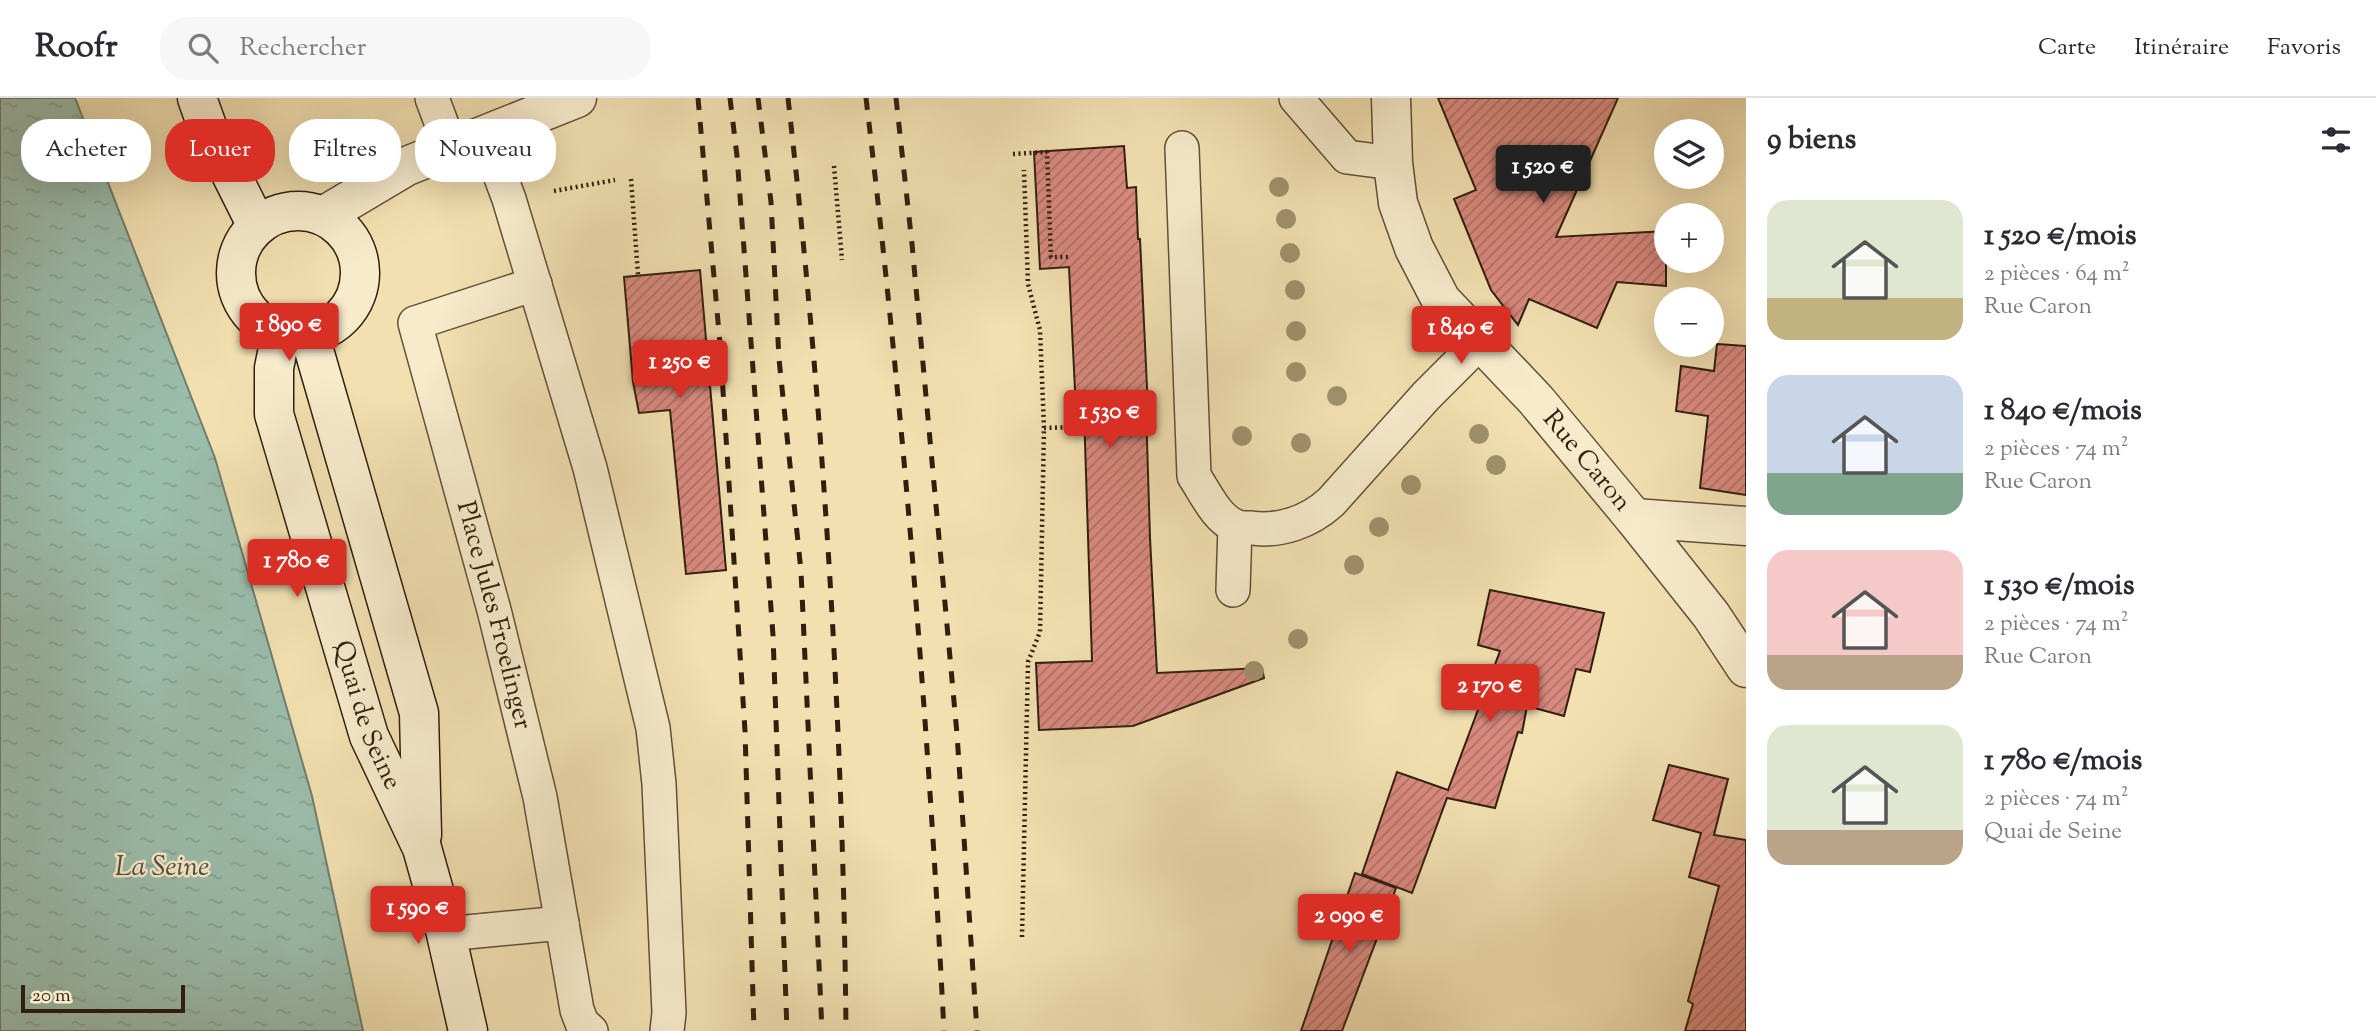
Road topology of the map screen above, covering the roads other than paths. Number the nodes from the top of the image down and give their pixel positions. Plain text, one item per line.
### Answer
1 (197, 98) edge
2 (432, 98) edge
3 (577, 98) edge
4 (1296, 98) edge
5 (1391, 98) edge
6 (449, 119) edge
7 (525, 119) edge
8 (1182, 148) dead end
9 (415, 163) edge
10 (1393, 163) junction
11 (497, 182) edge
12 (323, 216) junction
13 (257, 226) junction
14 (535, 284) junction
15 (295, 333) junction
16 (1479, 343) junction
17 (1634, 518) junction
18 (1235, 526) junction
19 (1746, 526) edge
20 (1233, 590) dead end
21 (1746, 668) edge
22 (422, 848) junction
23 (562, 923) junction
24 (446, 934) junction
25 (468, 1031) edge
26 (592, 1031) edge
27 (667, 1031) edge

1 - 13 main road
2 - 6 lane
3 - 7 main road
4 - 10 lane
5 - 10 main road, Rue Caron
8 - 18 lane
9 - 12 main road
10 - 16 main road, Rue Caron
11 - 14 lane
12 - 13 main road
12 - 15 main road
13 - 15 main road
14 - 23 lane, Place Jules Froelinger
14 - 27 lane
15 - 22 main road, Quai de Seine
15 - 22 main road, Quai de Seine
16 - 17 main road, Rue Caron
16 - 18 lane
17 - 19 main road
17 - 21 main road, Rue Caron
18 - 20 lane
22 - 24 main road, Quai de Seine
23 - 24 lane
23 - 26 lane, Place Jules Froelinger
24 - 25 main road, Quai de Seine

